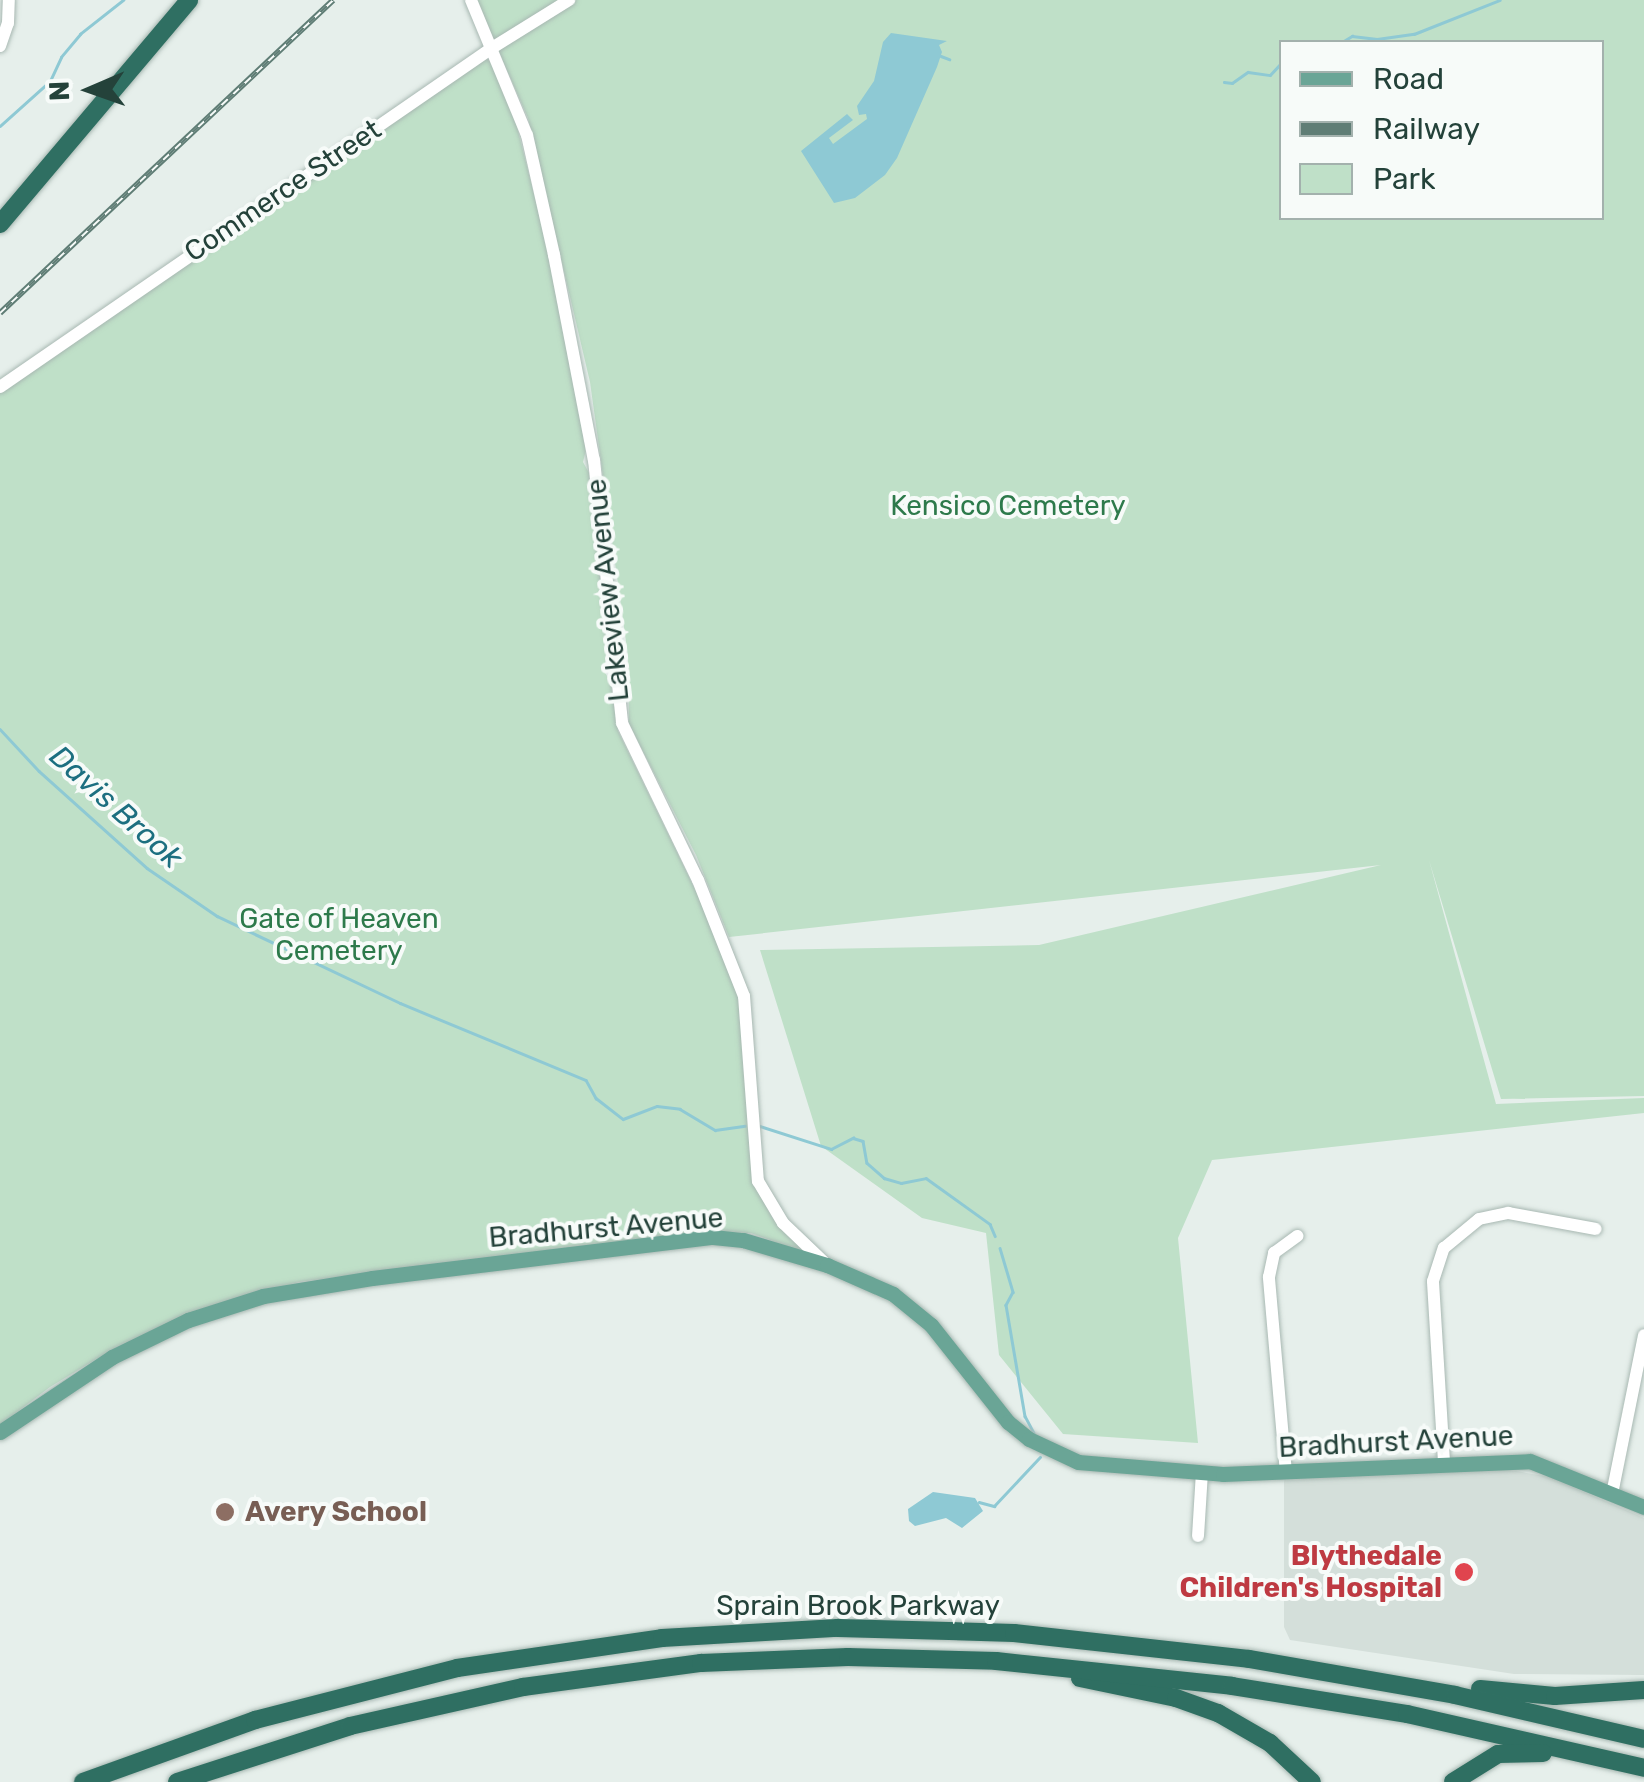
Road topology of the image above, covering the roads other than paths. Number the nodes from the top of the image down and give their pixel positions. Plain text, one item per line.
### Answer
1 (8, 0) edge
2 (177, 0) edge
3 (189, 0) edge
4 (471, 0) edge
5 (569, 0) edge
6 (0, 46) edge
7 (492, 48) junction
8 (0, 210) edge
9 (0, 224) edge
10 (0, 387) edge
11 (1596, 1229) dead end
12 (1297, 1236) dead end
13 (828, 1265) junction
14 (1644, 1334) edge
15 (0, 1432) edge
16 (1444, 1462) junction
17 (1286, 1472) junction
18 (1202, 1473) junction
19 (1612, 1494) junction
20 (1644, 1507) edge
21 (1198, 1536) dead end
22 (996, 1661) junction
23 (1310, 1668) junction
24 (1644, 1690) edge
25 (1644, 1739) edge
26 (1641, 1768) edge
27 (82, 1782) edge
28 (177, 1782) edge
29 (1312, 1782) edge
30 (1453, 1782) edge

1 - 6 street
2 - 8 highway
3 - 9 highway
4 - 7 street, Lakeview Avenue
5 - 7 street, Commerce Street
7 - 10 street, Commerce Street
7 - 13 street, Lakeview Avenue
11 - 16 street
12 - 17 street
13 - 15 main road, Bradhurst Avenue
13 - 18 main road, Bradhurst Avenue
14 - 19 street
16 - 17 main road, Bradhurst Avenue
16 - 19 main road, Bradhurst Avenue
17 - 18 main road, Bradhurst Avenue
18 - 21 street
19 - 20 main road, Bradhurst Avenue
22 - 26 highway, Sprain Brook Parkway
22 - 28 highway, Sprain Brook Parkway
22 - 29 highway
23 - 24 highway
23 - 25 highway, Sprain Brook Parkway
23 - 27 highway, Sprain Brook Parkway
26 - 30 highway

